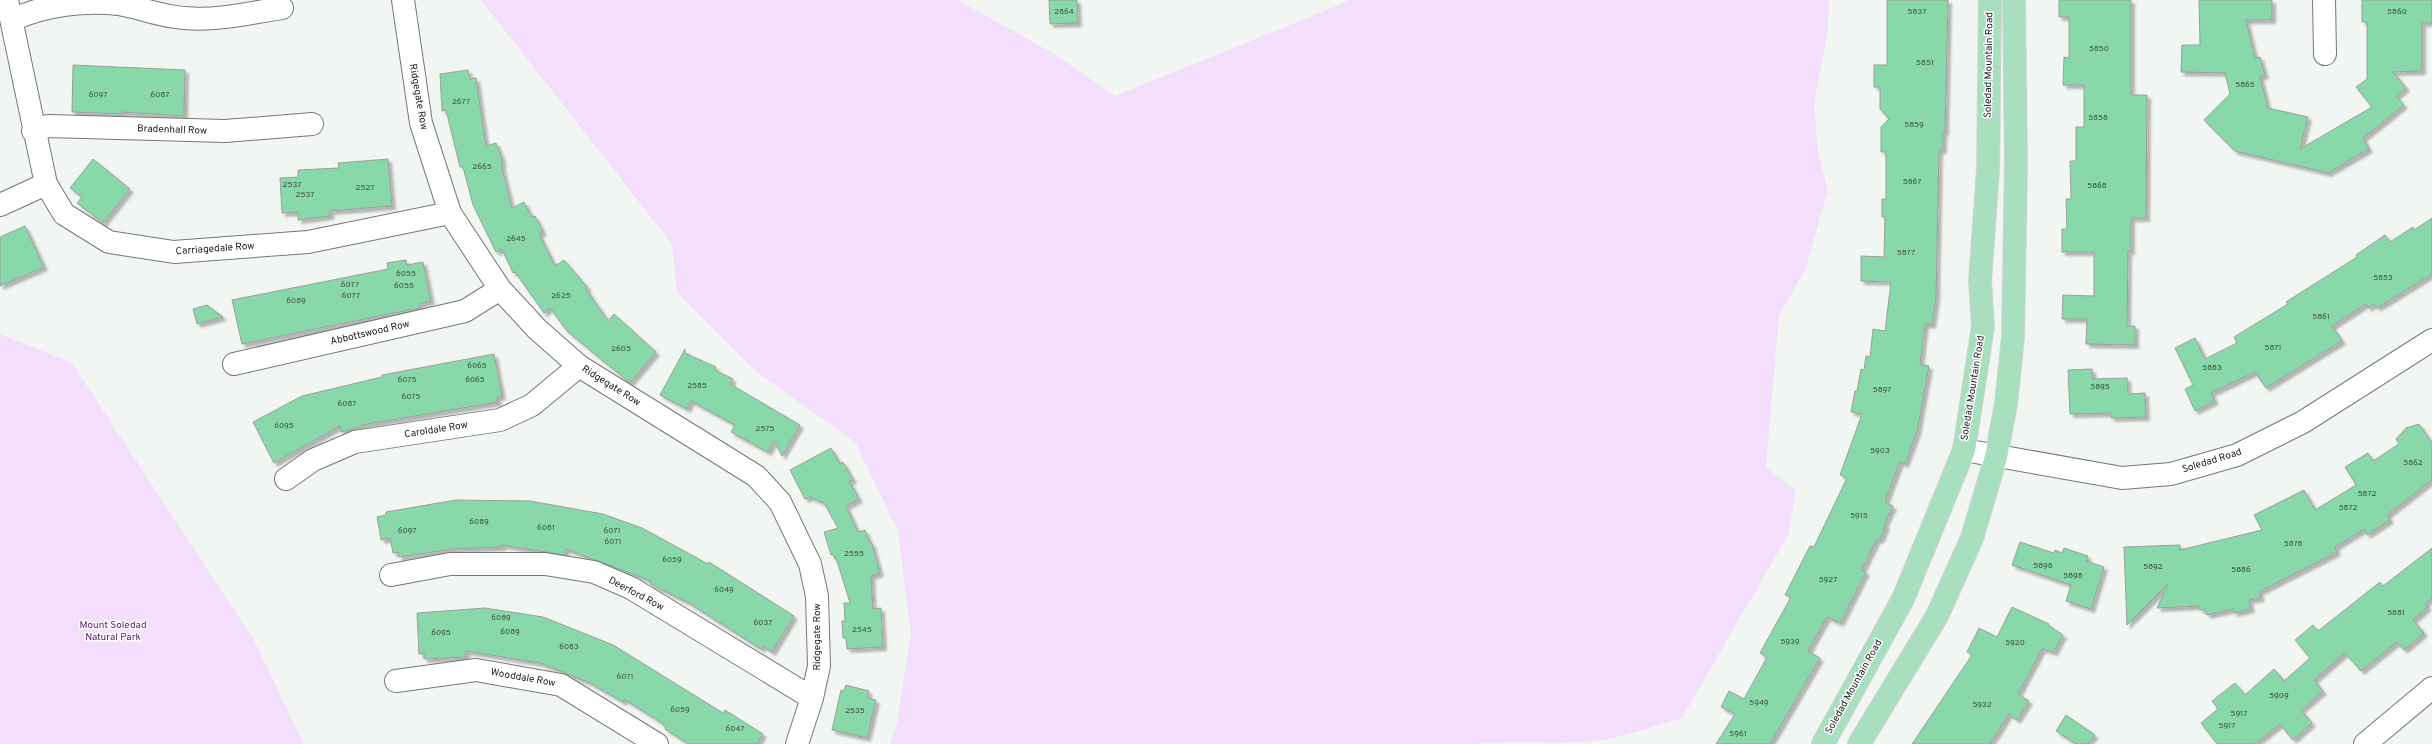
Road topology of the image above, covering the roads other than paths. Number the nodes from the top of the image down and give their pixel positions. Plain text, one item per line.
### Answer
1 (403, 0) edge
2 (1990, 0) edge
3 (2014, 0) edge
4 (2324, 0) edge
5 (282, 8) dead end
6 (10, 10) edge
7 (2325, 54) dead end
8 (312, 124) dead end
9 (33, 131) junction
10 (46, 184) junction
11 (0, 205) edge
12 (450, 213) junction
13 (500, 289) junction
14 (2432, 340) edge
15 (234, 364) dead end
16 (579, 366) junction
17 (1964, 450) junction
18 (1996, 457) junction
19 (286, 479) dead end
20 (391, 575) dead end
21 (396, 681) dead end
22 (2432, 688) edge
23 (812, 698) junction
24 (657, 744) edge
25 (797, 744) edge
26 (1822, 744) edge
27 (1859, 744) edge
28 (2365, 744) edge

1 - 12 street, Ridgegate Row
2 - 17 main road, Soledad Mountain Road
3 - 18 main road
4 - 7 street
5 - 6 street
6 - 9 street, Carriagedale Row
8 - 9 street, Bradenhall Row
9 - 10 street, Carriagedale Row
10 - 11 street
10 - 12 street, Carriagedale Row
12 - 13 street, Ridgegate Row
13 - 15 street, Abbottswood Row
13 - 16 street, Ridgegate Row
14 - 18 street, Soledad Road
16 - 19 street, Caroldale Row
16 - 23 street, Ridgegate Row
17 - 18 street, Soledad Road
17 - 26 main road, Soledad Mountain Road
18 - 27 main road
20 - 23 street, Deerford Row
21 - 24 street, Wooddale Row
22 - 28 street
23 - 25 street, Ridgegate Row

